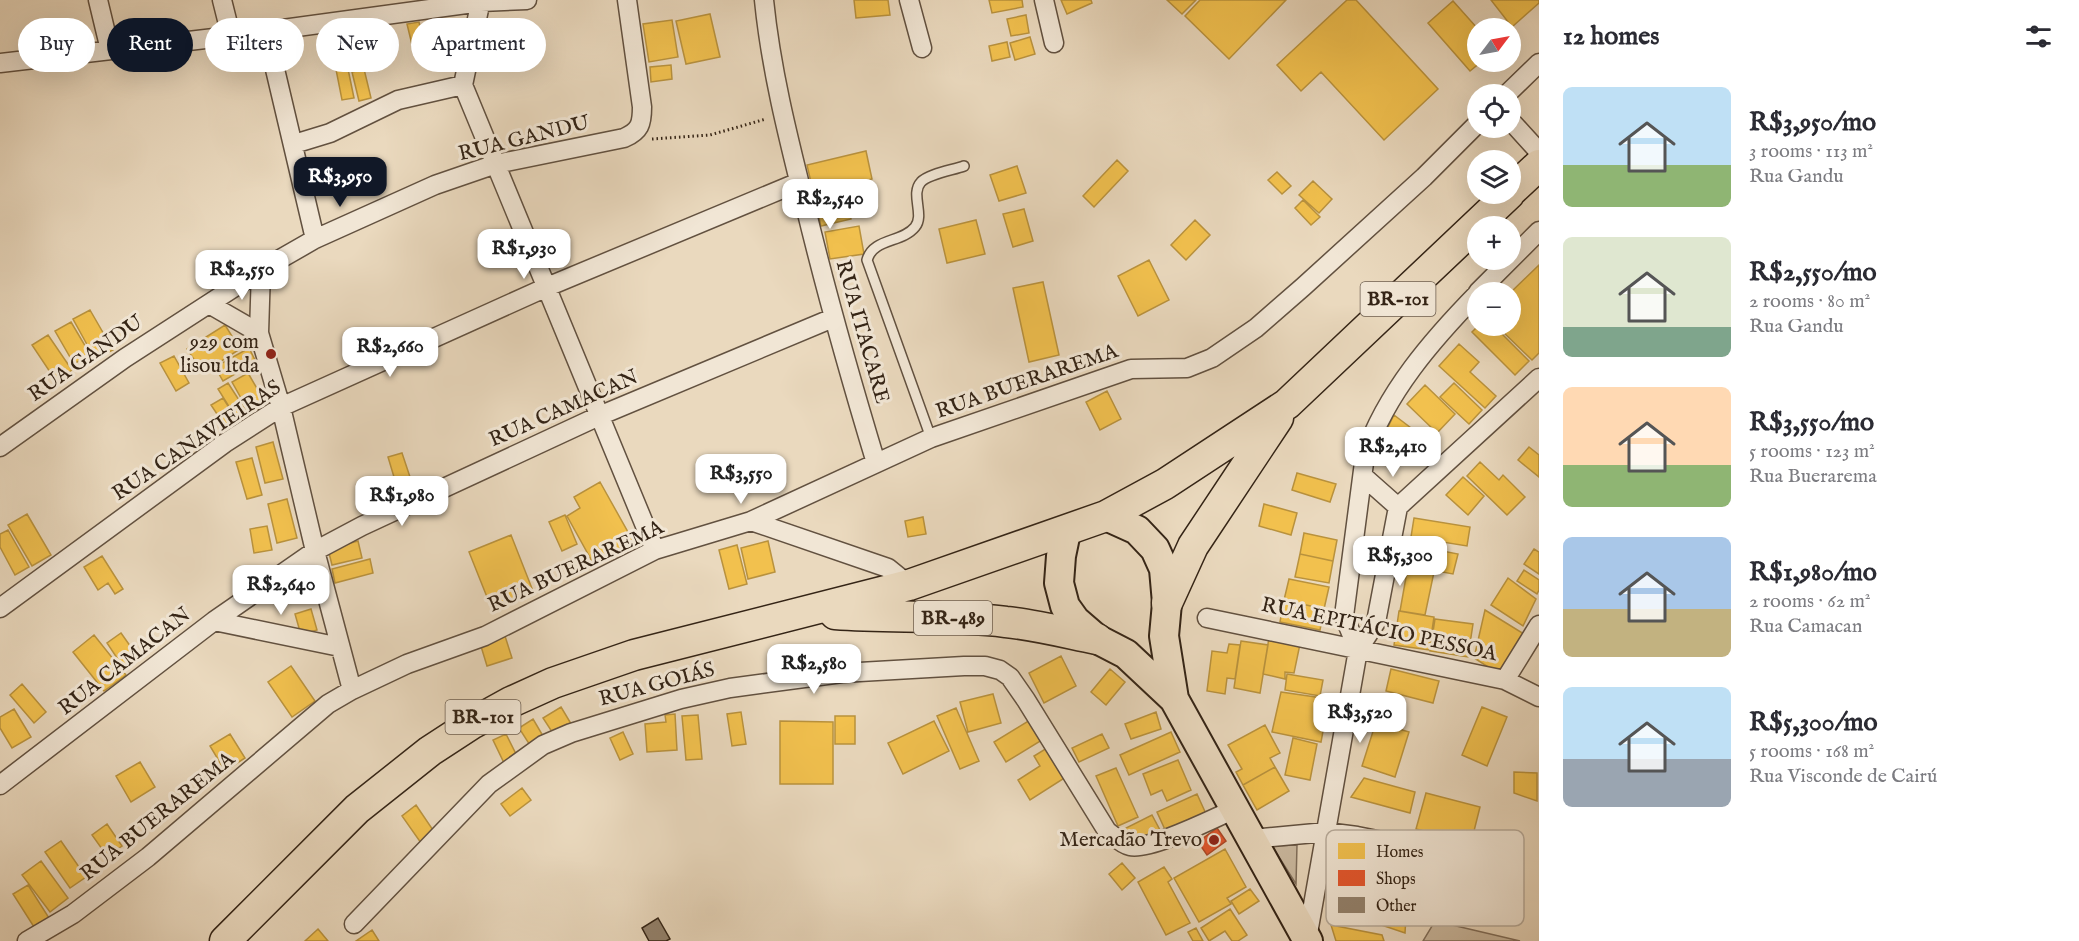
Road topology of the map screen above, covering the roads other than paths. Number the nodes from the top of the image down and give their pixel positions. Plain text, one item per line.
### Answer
1 (99, 0) edge
2 (222, 0) edge
3 (527, 0) edge
4 (627, 0) edge
5 (764, 0) edge
6 (909, 0) edge
7 (1044, 0) edge
8 (481, 1) edge
9 (226, 18) edge
10 (304, 26) edge
11 (107, 36) edge
12 (1054, 43) dead end
13 (922, 48) dead end
14 (107, 50) edge
15 (0, 63) edge
16 (1539, 63) edge
17 (276, 72) edge
18 (1517, 84) edge
19 (463, 85) junction
20 (1521, 132) edge
21 (1467, 134) edge
22 (294, 144) junction
23 (1539, 152) edge
24 (496, 164) junction
25 (1539, 165) edge
26 (964, 166) dead end
27 (799, 182) junction
28 (1521, 182) edge
29 (1498, 204) edge
30 (1539, 231) edge
31 (315, 239) junction
32 (261, 270) junction
33 (1489, 282) edge
34 (547, 287) junction
35 (209, 304) junction
36 (1467, 304) edge
37 (833, 318) junction
38 (259, 333) junction
39 (1539, 378) edge
40 (1287, 404) junction
41 (281, 407) junction
42 (599, 416) junction
43 (931, 438) junction
44 (0, 447) edge
45 (876, 463) junction
46 (1363, 476) junction
47 (1398, 507) junction
48 (1106, 516) junction
49 (751, 521) junction
50 (1066, 532) junction
51 (315, 550) junction
52 (655, 550) junction
53 (909, 585) junction
54 (1167, 603) junction
55 (0, 608) edge
56 (808, 612) junction
57 (1207, 618) dead end
58 (214, 621) junction
59 (1539, 625) edge
60 (1164, 636) junction
61 (1096, 639) junction
62 (340, 647) junction
63 (1358, 650) junction
64 (1126, 654) junction
65 (1505, 680) junction
66 (352, 690) junction
67 (1539, 697) edge
68 (1174, 699) junction
69 (0, 785) edge
70 (1235, 809) junction
71 (1326, 830) edge
72 (1326, 832) joint
73 (1252, 839) junction
74 (354, 924) dead end
75 (1307, 940) edge
76 (27, 941) edge
77 (225, 941) edge

1 - 11 street
2 - 9 street
3 - 8 street
4 - 24 street, RUA GANDU
5 - 27 street, RUA ITACARE
6 - 13 street
7 - 12 street
8 - 10 street
8 - 19 street
14 - 15 street
16 - 18 street
17 - 22 street
19 - 22 street
19 - 24 street
20 - 23 street
21 - 43 street, RUA BUERAREMA
22 - 31 street
24 - 31 street, RUA GANDU
24 - 34 street
25 - 28 highway, BR-101
26 - 43 lane
27 - 34 street, RUA CANAVIEIRAS
27 - 37 street, RUA ITACARE
29 - 40 highway, BR-101
30 - 33 street
31 - 32 street, RUA GANDU
32 - 35 street, RUA GANDU
32 - 38 street
34 - 41 street, RUA CANAVIEIRAS
34 - 42 street
35 - 38 street
35 - 44 street, RUA GANDU
36 - 46 street
37 - 42 street, RUA CAMACAN
37 - 45 street, RUA ITACARE
38 - 41 street
39 - 47 street
40 - 48 highway, BR-101
40 - 54 highway, BR-489
41 - 51 street
41 - 55 street, RUA CANAVIEIRAS
42 - 51 street, RUA CAMACAN
42 - 52 street
43 - 45 street, RUA BUERAREMA
45 - 49 street, RUA BUERAREMA
46 - 47 street
46 - 63 street
47 - 63 street
48 - 50 highway, BR-101
48 - 54 main road, BR-489
49 - 52 street, RUA BUERAREMA
49 - 53 street
50 - 53 highway, BR-101
50 - 61 main road, BR-489
51 - 58 street, RUA CAMACAN
51 - 62 street
52 - 66 street, RUA BUERAREMA
53 - 56 highway, BR-101
54 - 60 main road, BR-489
56 - 61 highway, BR-489
56 - 77 highway, BR-101
57 - 63 street, RUA EPITÁCIO PESSOA
58 - 62 street
58 - 69 street, RUA CAMACAN
59 - 65 street
60 - 64 main road
60 - 68 main road, BR-489
61 - 64 main road, BR-489
62 - 66 street
63 - 65 street, RUA EPITÁCIO PESSOA
63 - 71 street
64 - 68 main road, BR-489
65 - 67 street, RUA EPITÁCIO PESSOA
66 - 76 street, RUA BUERAREMA
68 - 70 main road, BR-489
70 - 73 main road, BR-489
70 - 74 street, RUA GOIÁS
72 - 73 street
72 - 75 street
73 - 75 main road, BR-489

